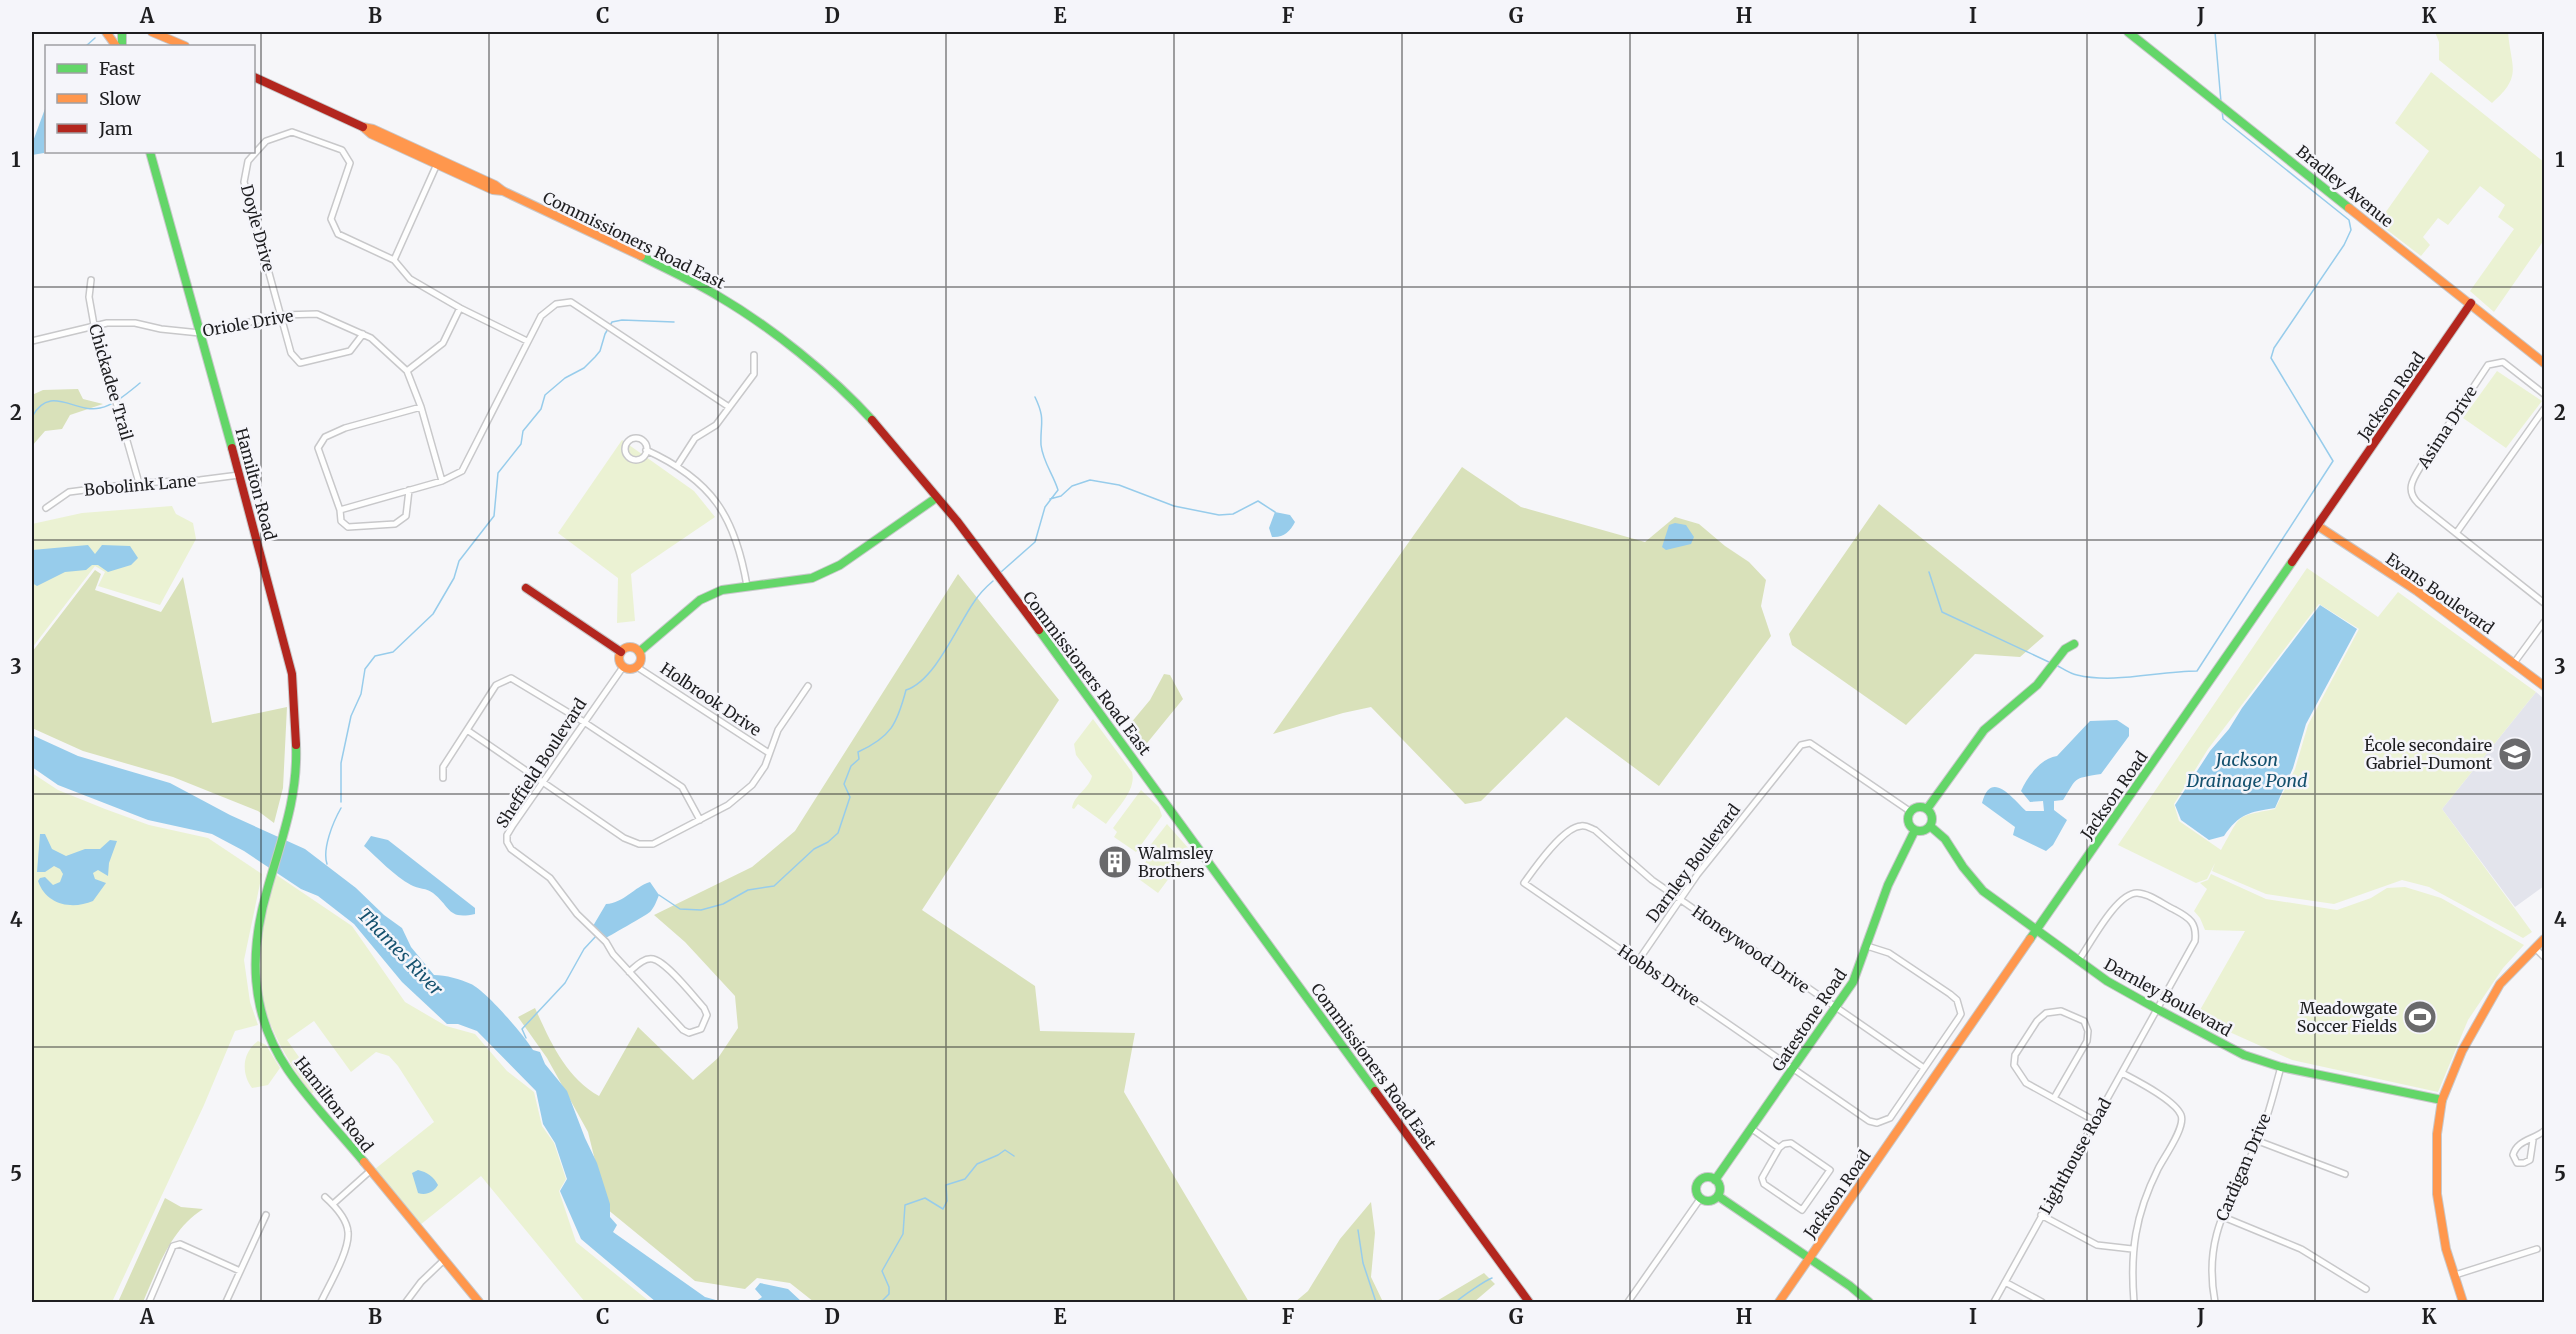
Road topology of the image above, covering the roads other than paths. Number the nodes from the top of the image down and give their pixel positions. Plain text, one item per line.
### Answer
1 (106, 32) edge
2 (152, 32) edge
3 (2128, 32) edge
4 (115, 45) edge
5 (183, 45) edge
6 (255, 77) edge
7 (363, 127) junction
8 (150, 153) edge
9 (437, 164) junction
10 (503, 191) junction
11 (394, 260) junction
12 (92, 280) dead end
13 (2471, 303) junction
14 (460, 308) junction
15 (282, 315) junction
16 (94, 325) junction
17 (200, 333) junction
18 (363, 334) junction
19 (32, 341) edge
20 (527, 341) junction
21 (754, 355) dead end
22 (2544, 363) edge
23 (406, 371) junction
24 (2544, 394) edge
25 (421, 407) junction
26 (729, 407) junction
27 (2544, 409) edge
28 (646, 450) junction
29 (677, 466) junction
30 (239, 475) junction
31 (442, 481) junction
32 (139, 483) junction
33 (409, 490) junction
34 (936, 498) junction
35 (46, 508) dead end
36 (340, 510) junction
37 (2318, 526) junction
38 (2457, 532) junction
39 (747, 586) junction
40 (526, 588) dead end
41 (2544, 603) edge
42 (2544, 622) edge
43 (2074, 644) dead end
44 (621, 652) junction
45 (639, 652) junction
46 (2514, 663) junction
47 (623, 667) junction
48 (637, 667) junction
49 (808, 686) dead end
50 (2544, 686) edge
51 (584, 722) junction
52 (467, 730) junction
53 (769, 753) junction
54 (443, 778) dead end
55 (544, 783) junction
56 (1927, 809) junction
57 (1911, 812) junction
58 (700, 820) junction
59 (1930, 826) junction
60 (1915, 830) junction
61 (1524, 884) joint
62 (1680, 900) junction
63 (2036, 930) junction
64 (2544, 939) edge
65 (1868, 946) junction
66 (2535, 948) junction
67 (2544, 957) edge
68 (1638, 961) junction
69 (2078, 961) junction
70 (629, 972) junction
71 (1836, 1007) junction
72 (2157, 1009) junction
73 (1794, 1067) junction
74 (2281, 1067) junction
75 (1924, 1068) junction
76 (2122, 1072) junction
77 (2054, 1098) junction
78 (2442, 1100) junction
79 (2095, 1121) junction
80 (1752, 1129) junction
81 (2544, 1131) edge
82 (2533, 1140) junction
83 (2258, 1141) junction
84 (1779, 1148) junction
85 (370, 1171) junction
86 (2345, 1174) dead end
87 (1715, 1180) junction
88 (1718, 1196) junction
89 (325, 1197) dead end
90 (1700, 1199) junction
91 (333, 1204) junction
92 (266, 1215) dead end
93 (2042, 1215) junction
94 (2221, 1216) junction
95 (2132, 1249) junction
96 (2537, 1249) dead end
97 (1809, 1258) junction
98 (444, 1260) junction
99 (240, 1271) junction
100 (2455, 1275) junction
101 (2005, 1282) junction
102 (2366, 1289) dead end
103 (409, 1301) edge
104 (149, 1302) edge
105 (226, 1302) edge
106 (321, 1302) edge
107 (478, 1302) edge
108 (1529, 1302) edge
109 (1628, 1302) edge
110 (1779, 1302) edge
111 (1869, 1302) edge
112 (1994, 1302) edge
113 (2042, 1302) edge
114 (2134, 1302) edge
115 (2215, 1302) edge
116 (2463, 1302) edge

1 - 4 main road
2 - 5 main road
3 - 13 main road, Bradley Avenue
6 - 7 main road, Commissioners Road East
7 - 9 main road, Commissioners Road East
7 - 10 main road, Commissioners Road East
8 - 17 main road, Hamilton Road
9 - 10 main road, Commissioners Road East
9 - 11 street
10 - 34 main road, Commissioners Road East
11 - 14 street, Doyle Drive
11 - 15 street, Doyle Drive
12 - 16 street, Chickadee Trail
13 - 22 main road, Bradley Avenue
13 - 37 main road, Jackson Road
14 - 20 street, Doyle Drive
14 - 23 street
15 - 17 street, Oriole Drive
15 - 18 street, Oriole Drive
15 - 18 street
16 - 17 street, Oriole Drive
16 - 19 street, Oriole Drive
16 - 32 street, Chickadee Trail
17 - 30 main road, Hamilton Road
18 - 23 street, Oriole Drive
20 - 26 street
20 - 31 street
21 - 26 street
23 - 25 street, Oriole Drive
24 - 38 street, Asima Drive
25 - 31 street, Oriole Drive
25 - 36 street
26 - 29 street
27 - 38 street
28 - 28 street
28 - 29 street
29 - 39 street
30 - 32 street, Bobolink Lane
30 - 85 main road, Hamilton Road
31 - 33 street
32 - 35 street, Bobolink Lane
33 - 36 street
33 - 36 street
34 - 39 main road
34 - 108 main road, Commissioners Road East
37 - 46 main road, Evans Boulevard
37 - 63 main road, Jackson Road
38 - 41 street, Asima Drive
39 - 45 main road
40 - 44 main road
42 - 46 street
43 - 56 main road
44 - 45 main road
44 - 47 main road
45 - 48 main road
46 - 50 main road, Evans Boulevard
47 - 48 main road
47 - 51 street, Sheffield Boulevard
48 - 53 street, Holbrook Drive
49 - 53 street
51 - 52 street
51 - 55 street, Sheffield Boulevard
51 - 58 street
52 - 54 street
52 - 55 street
53 - 58 street
55 - 58 street
55 - 70 street, Sheffield Boulevard
56 - 57 main road
56 - 59 main road
57 - 60 main road
57 - 62 street, Darnley Boulevard
59 - 60 main road
59 - 63 main road, Darnley Boulevard
60 - 65 main road, Gatestone Road
61 - 62 street, Honeywood Drive
61 - 68 street, Hobbs Drive
62 - 68 street, Darnley Boulevard
62 - 71 street, Honeywood Drive
63 - 69 main road, Darnley Boulevard
63 - 97 main road, Jackson Road
64 - 66 main road
65 - 71 main road, Gatestone Road
65 - 75 street
66 - 67 street
66 - 78 main road
68 - 73 street, Hobbs Drive
69 - 72 main road, Darnley Boulevard
69 - 72 street, Lighthouse Road
70 - 70 street
71 - 73 main road, Gatestone Road
71 - 75 street, Honeywood Drive
72 - 74 main road, Darnley Boulevard
72 - 76 street, Lighthouse Road
73 - 75 street, Hobbs Drive
73 - 80 main road, Gatestone Road
74 - 78 main road, Darnley Boulevard
74 - 83 street, Cardigan Drive
76 - 79 street, Lighthouse Road
76 - 95 street
77 - 77 street
77 - 79 street
78 - 100 main road
79 - 93 street, Lighthouse Road
80 - 84 street
80 - 87 main road, Gatestone Road
81 - 82 street
82 - 82 street
83 - 86 street
83 - 94 street, Cardigan Drive
84 - 84 street
85 - 91 street
85 - 98 main road, Hamilton Road
87 - 88 main road
87 - 90 main road
88 - 90 main road
88 - 97 main road
89 - 91 street
90 - 109 street
91 - 106 street
92 - 99 street
93 - 95 street
93 - 101 street, Lighthouse Road
94 - 102 street
94 - 115 street, Cardigan Drive
95 - 114 street
96 - 100 street
97 - 110 main road, Jackson Road
97 - 111 main road
98 - 103 street
98 - 107 main road, Hamilton Road
99 - 104 street
99 - 105 street
100 - 116 main road
101 - 112 street, Lighthouse Road
101 - 113 street

